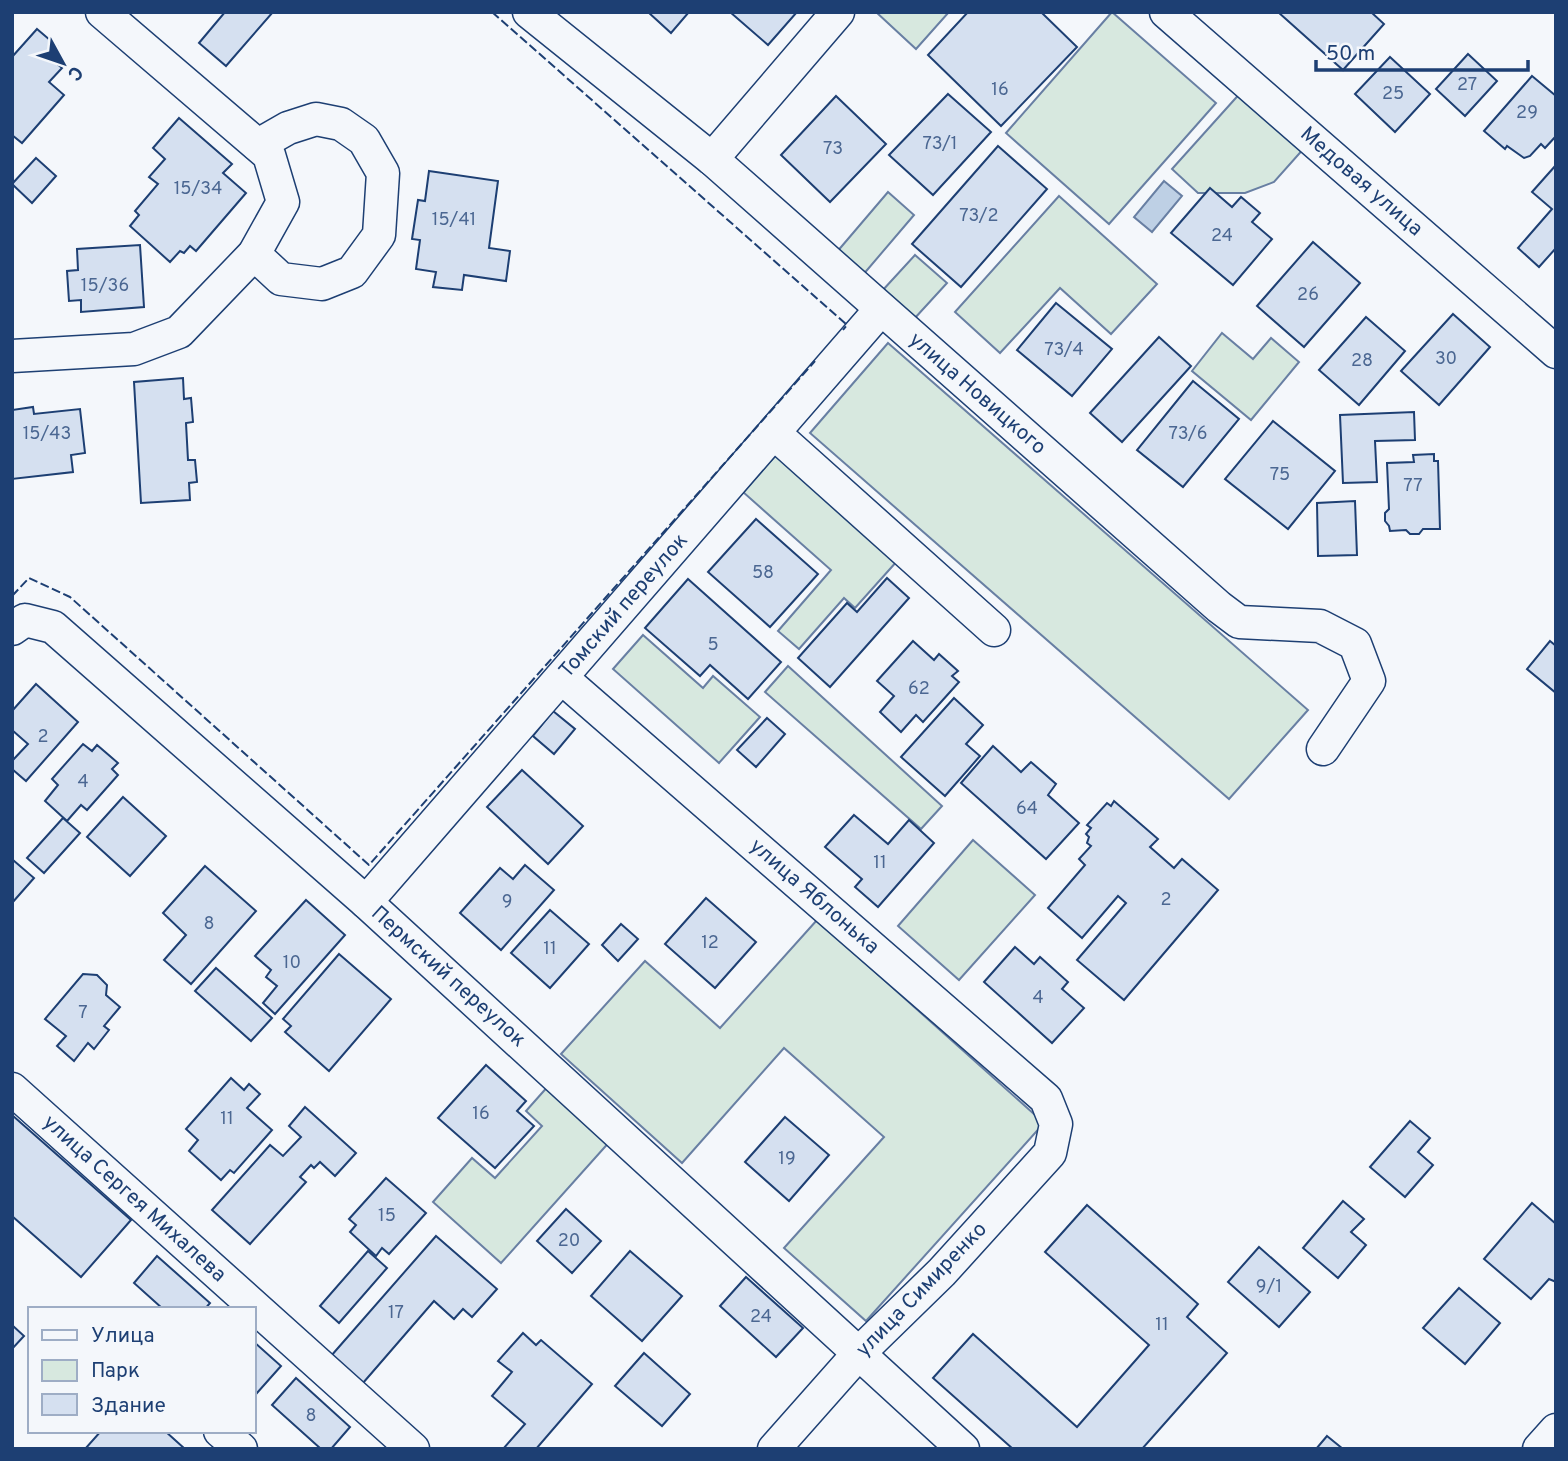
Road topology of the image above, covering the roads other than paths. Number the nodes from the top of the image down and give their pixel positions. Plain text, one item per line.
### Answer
1 (102, 12) edge
2 (529, 12) edge
3 (838, 12) edge
4 (1166, 12) edge
5 (258, 145) junction
6 (712, 159) junction
7 (254, 254) junction
8 (881, 309) junction
9 (1556, 352) edge
10 (12, 356) edge
11 (774, 433) junction
12 (18, 624) edge
13 (995, 630) dead end
14 (562, 678) junction
15 (1323, 748) dead end
16 (366, 902) junction
17 (12, 1090) edge
18 (1056, 1124) joint
19 (254, 1307) edge
20 (256, 1308) edge
21 (859, 1353) junction
22 (1556, 1430) edge
23 (222, 1433) edge
24 (241, 1449) edge
25 (413, 1449) edge
26 (774, 1449) edge
27 (963, 1449) edge
28 (1539, 1449) edge

1 - 5 street
2 - 6 street, улица Новицкого
3 - 6 street
4 - 9 street, Медовая улица
5 - 7 street
5 - 7 street
6 - 8 street, улица Новицкого
7 - 10 street
8 - 11 street, Томский переулок
8 - 15 street, улица Новицкого
11 - 13 street
11 - 14 street, Томский переулок
12 - 16 street, Пермский переулок
14 - 16 street, Томский переулок
14 - 18 street, улица Яблонька
16 - 21 street, Пермский переулок
17 - 19 street, улица Сергея Михалева
18 - 21 street, улица Симиренко
20 - 25 street, улица Сергея Михалева
21 - 26 street, улица Симиренко
21 - 27 street, Пермский переулок
22 - 28 street
23 - 24 street

